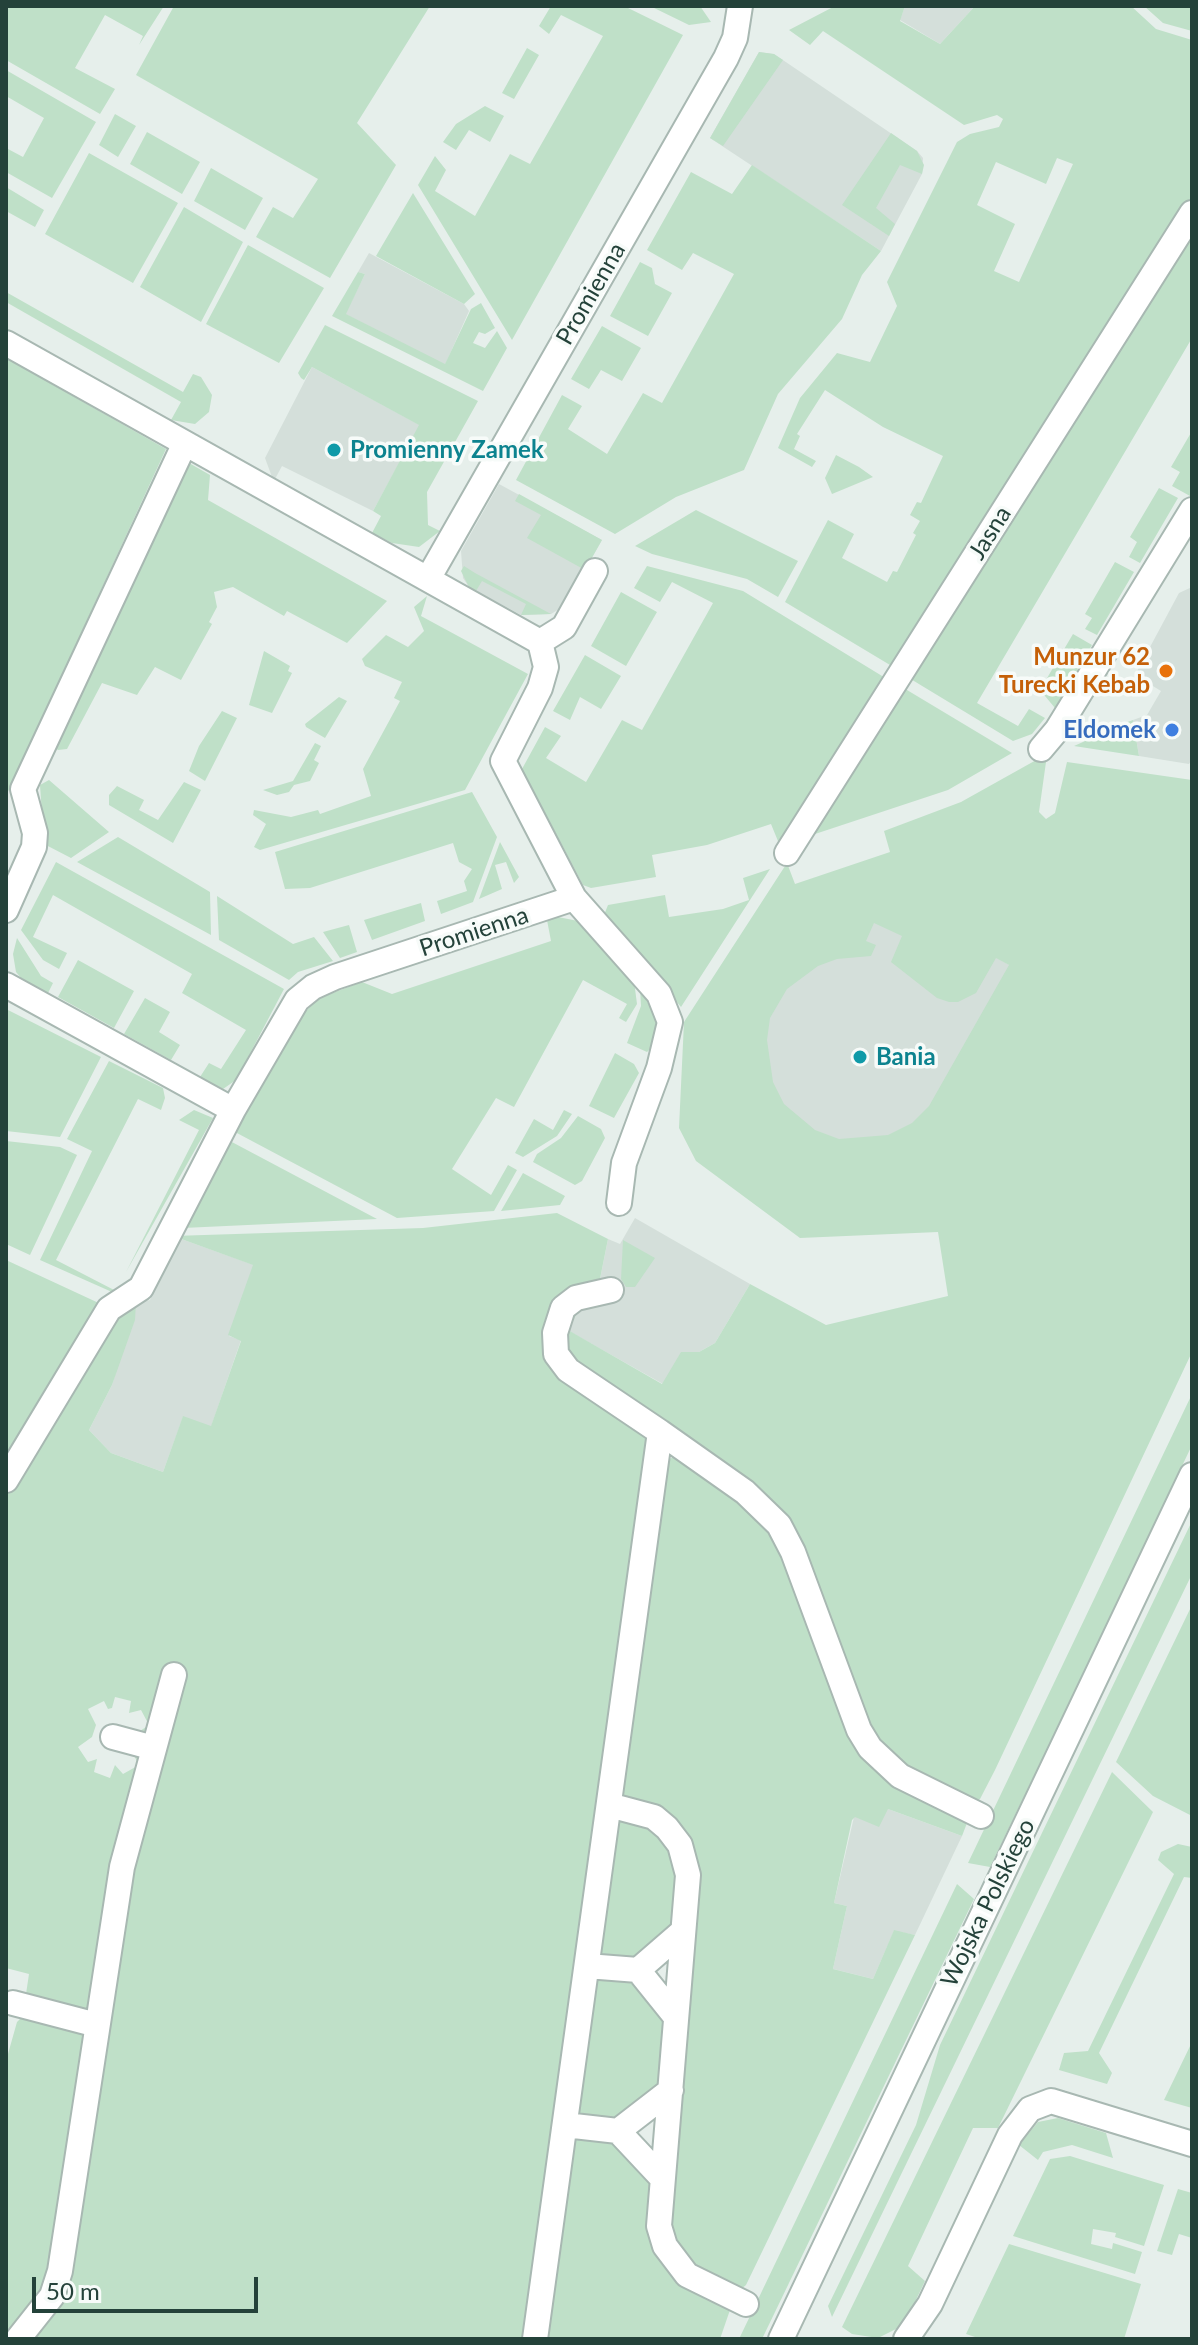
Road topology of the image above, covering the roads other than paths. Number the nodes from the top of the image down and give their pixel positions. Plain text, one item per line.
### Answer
1 (740, 6) edge
2 (1192, 213) edge
3 (6, 343) edge
4 (184, 445) junction
5 (1192, 510) edge
6 (595, 571) dead end
7 (429, 577) junction
8 (540, 642) junction
9 (1041, 749) dead end
10 (787, 853) dead end
11 (574, 898) junction
12 (6, 910) edge
13 (6, 985) edge
14 (233, 1110) junction
15 (619, 1203) dead end
16 (611, 1290) dead end
17 (660, 1432) junction
18 (1192, 1475) edge
19 (6, 1480) edge
20 (174, 1675) dead end
21 (113, 1737) dead end
22 (154, 1748) junction
23 (609, 1805) junction
24 (981, 1816) dead end
25 (683, 1931) junction
26 (587, 1966) junction
27 (638, 1970) junction
28 (13, 2003) dead end
29 (675, 2016) junction
30 (97, 2025) junction
31 (671, 2090) junction
32 (565, 2125) junction
33 (618, 2131) junction
34 (1192, 2144) edge
35 (662, 2178) junction
36 (746, 2304) dead end
37 (789, 2337) edge
38 (18, 2339) edge
39 (535, 2339) edge
40 (906, 2339) edge

1 - 7 street, Promienna
2 - 10 street, Jasna
3 - 4 street
4 - 7 street
4 - 12 street
5 - 9 street
6 - 8 street
7 - 8 street
8 - 11 street
11 - 14 street, Promienna
11 - 15 street
13 - 14 street
14 - 19 street, Promienna
16 - 17 street
17 - 23 street
17 - 24 street
18 - 37 street, Wojska Polskiego
20 - 22 street
21 - 22 street
22 - 30 street
23 - 25 street
23 - 26 street
25 - 27 street
25 - 29 street
26 - 27 street
26 - 32 street
27 - 29 street
28 - 30 street
29 - 31 street
30 - 38 street
31 - 33 street
31 - 35 street
32 - 33 street
32 - 39 street
33 - 35 street
34 - 40 street
35 - 36 street

